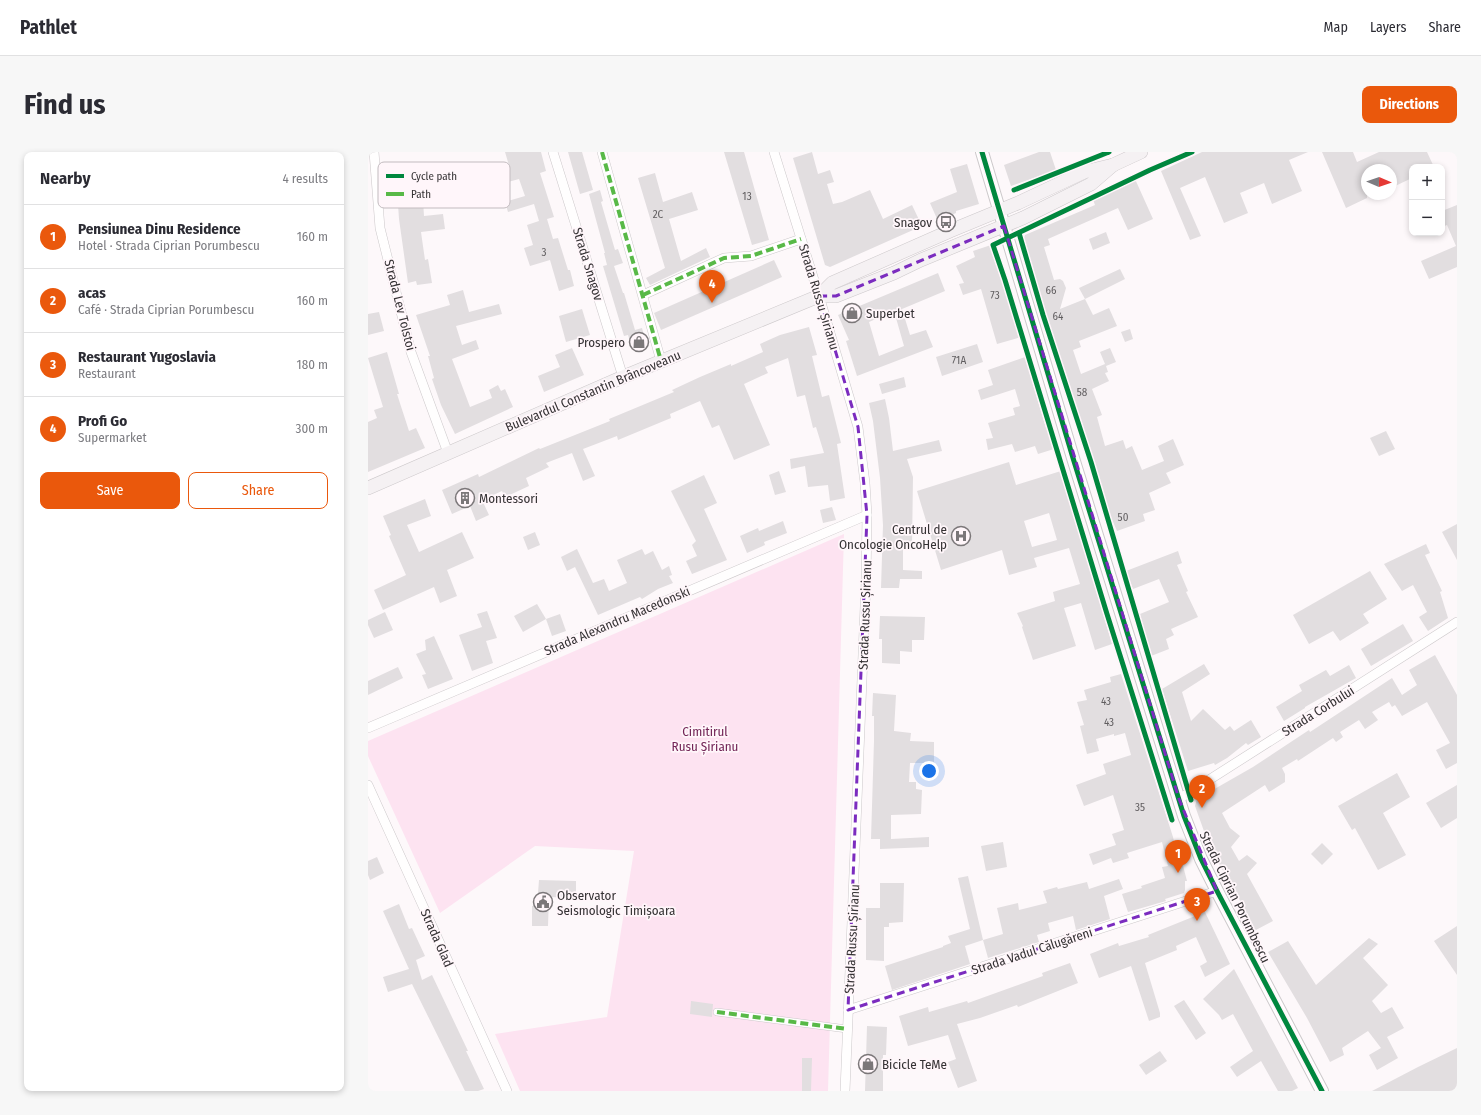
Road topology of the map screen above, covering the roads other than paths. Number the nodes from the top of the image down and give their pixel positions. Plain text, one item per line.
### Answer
1 (374, 152) edge
2 (554, 152) edge
3 (602, 152) edge
4 (774, 152) edge
5 (982, 152) edge
6 (1141, 152) edge
7 (1113, 165) junction
8 (378, 203) edge
9 (378, 208) edge
10 (999, 210) junction
11 (1004, 226) junction
12 (801, 239) junction
13 (643, 295) junction
14 (819, 296) junction
15 (661, 361) junction
16 (623, 377) junction
17 (448, 454) junction
18 (368, 488) edge
19 (867, 515) junction
20 (1457, 622) edge
21 (368, 728) edge
22 (368, 785) edge
23 (1179, 799) junction
24 (1217, 891) junction
25 (848, 1010) junction
26 (717, 1012) dead end
27 (847, 1029) junction
28 (507, 1091) edge
29 (845, 1091) edge
30 (1322, 1091) edge

1 - 8 street, Strada Lev Tolstoi
2 - 16 street, Strada Snagov
3 - 13 street
4 - 12 street, Strada Russu Șirianu
5 - 10 street, Strada Ciprian Porumbescu
6 - 7 main road, Bulevardul Constantin Brâncoveanu
7 - 10 main road, Bulevardul Constantin Brâncoveanu
7 - 11 main road, Bulevardul Constantin Brâncoveanu
9 - 17 street, Strada Lev Tolstoi
10 - 11 street, Strada Ciprian Porumbescu
10 - 14 main road, Bulevardul Constantin Brâncoveanu
11 - 14 main road, Bulevardul Constantin Brâncoveanu
11 - 23 street, Strada Ciprian Porumbescu
12 - 13 street
12 - 14 street, Strada Russu Șirianu
13 - 15 street
14 - 15 main road, Bulevardul Constantin Brâncoveanu
14 - 19 street, Strada Russu Șirianu
15 - 16 main road, Bulevardul Constantin Brâncoveanu
16 - 17 main road, Bulevardul Constantin Brâncoveanu
17 - 18 main road, Bulevardul Constantin Brâncoveanu
19 - 21 street, Strada Alexandru Macedonski
19 - 25 street, Strada Russu Șirianu
20 - 23 street, Strada Corbului
22 - 28 street, Strada Glad
23 - 24 street, Strada Ciprian Porumbescu
24 - 25 street, Strada Vadul Călugăreni
24 - 30 street, Strada Ciprian Porumbescu
25 - 27 street, Strada Russu Șirianu
26 - 27 street
27 - 29 street, Strada Russu Șirianu

